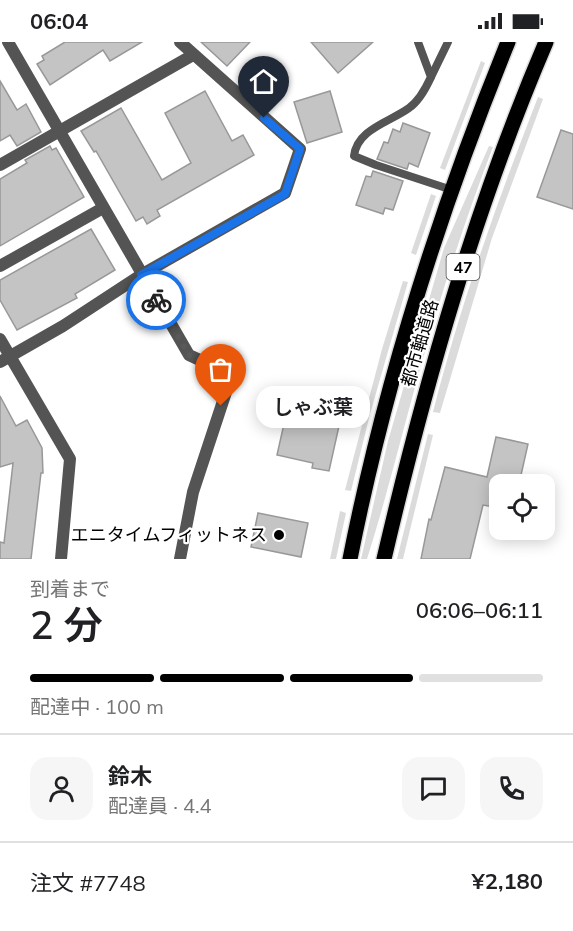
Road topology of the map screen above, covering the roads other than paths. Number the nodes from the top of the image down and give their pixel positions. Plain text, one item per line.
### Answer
1 (8, 42) edge
2 (180, 42) edge
3 (418, 42) edge
4 (448, 42) edge
5 (508, 42) edge
6 (546, 42) edge
7 (193, 55) junction
8 (431, 77) junction
9 (59, 132) junction
10 (0, 165) edge
11 (452, 190) junction
12 (103, 208) junction
13 (0, 266) edge
14 (141, 275) junction
15 (0, 339) edge
16 (5, 359) edge
17 (61, 559) edge
18 (180, 559) edge
19 (350, 559) edge
20 (384, 559) edge

1 - 9 street
2 - 7 street
3 - 8 lane
4 - 8 lane
5 - 11 main road, 都市軸道路 / 47
6 - 20 main road, 都市軸道路 / 47
7 - 9 street
7 - 14 street
8 - 11 lane
9 - 10 street
9 - 12 street
11 - 19 main road, 都市軸道路 / 47
12 - 13 street
12 - 14 street
14 - 16 street
14 - 18 street
15 - 16 street
16 - 17 street

